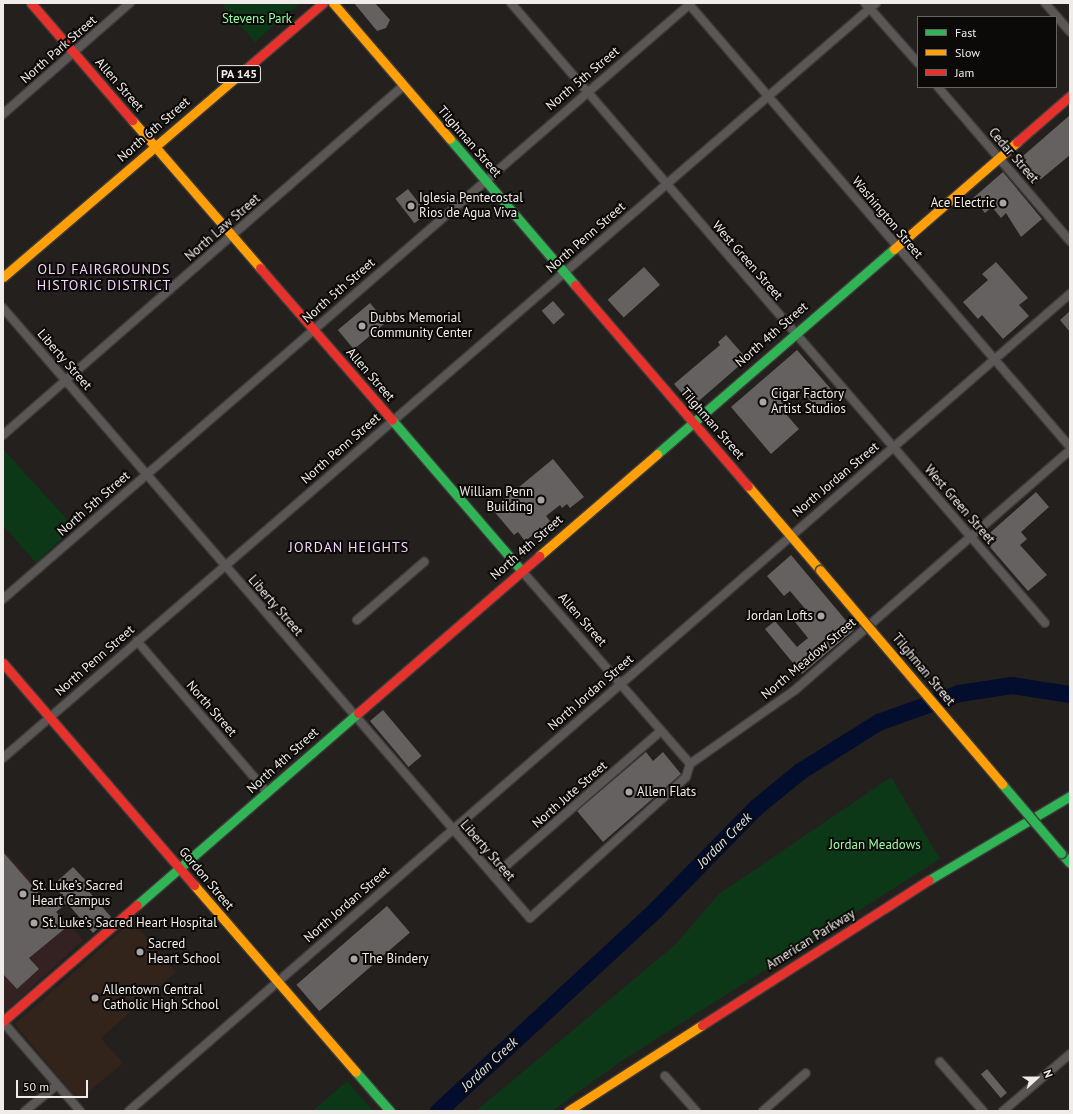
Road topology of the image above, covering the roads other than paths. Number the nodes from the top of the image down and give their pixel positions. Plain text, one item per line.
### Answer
1 (30, 3) edge
2 (130, 3) edge
3 (323, 3) edge
4 (333, 3) edge
5 (511, 3) edge
6 (690, 3) edge
7 (1045, 3) edge
8 (871, 5) edge
9 (1056, 16) edge
10 (1057, 17) edge
11 (1070, 32) edge
12 (74, 53) junction
13 (917, 62) edge
14 (403, 86) junction
15 (939, 88) edge
16 (587, 91) junction
17 (768, 96) junction
18 (1070, 96) edge
19 (3, 114) edge
20 (156, 146) junction
21 (998, 157) junction
22 (485, 180) junction
23 (666, 185) junction
24 (233, 236) junction
25 (1070, 241) edge
26 (895, 246) junction
27 (564, 272) junction
28 (3, 277) edge
29 (1070, 294) edge
30 (3, 308) edge
31 (313, 329) junction
32 (794, 334) junction
33 (994, 360) junction
34 (65, 380) junction
35 (392, 421) junction
36 (693, 422) junction
37 (3, 435) edge
38 (892, 447) junction
39 (1070, 449) edge
40 (146, 475) junction
41 (790, 535) junction
42 (970, 537) junction
43 (424, 562) dead end
44 (224, 566) junction
45 (521, 570) junction
46 (3, 598) edge
47 (357, 620) dead end
48 (1045, 623) dead end
49 (137, 641) junction
50 (3, 663) edge
51 (620, 684) junction
52 (50, 717) junction
53 (354, 717) junction
54 (661, 731) junction
55 (3, 758) edge
56 (690, 764) junction
57 (267, 792) junction
58 (1070, 796) edge
59 (453, 830) junction
60 (1070, 863) edge
61 (180, 868) junction
62 (494, 876) junction
63 (530, 918) joint
64 (278, 982) junction
65 (3, 1021) edge
66 (1070, 1054) edge
67 (940, 1062) dead end
68 (806, 1073) dead end
69 (665, 1076) dead end
70 (57, 1085) junction
71 (387, 1108) edge
72 (25, 1111) edge
73 (80, 1111) edge
74 (129, 1111) edge
75 (568, 1111) edge
76 (696, 1111) edge
77 (763, 1111) edge
78 (983, 1111) edge
79 (1003, 1111) edge

1 - 12 street, Allen Street
2 - 12 street, North Park Street
3 - 20 street, North 6th Street / PA 145
4 - 14 street, Tilghman Street
5 - 16 street, West Green Street
6 - 16 street, North 5th Street
6 - 17 street, Washington Street
7 - 9 street
8 - 13 street
8 - 17 street, North Penn Street
10 - 11 street
12 - 19 street, North Park Street
12 - 20 street, Allen Street
14 - 22 street, Tilghman Street
14 - 24 street, North Law Street
15 - 21 street, Cedar Street
16 - 22 street, North 5th Street
16 - 23 street, West Green Street
17 - 23 street, North Penn Street
17 - 26 street, Washington Street
18 - 21 street, North 4th Street
20 - 24 street, Allen Street
20 - 28 street, North 6th Street / PA 145
21 - 25 street, Cedar Street
21 - 26 street, North 4th Street
22 - 27 street, Tilghman Street
22 - 31 street, North 5th Street
23 - 27 street, North Penn Street
23 - 32 street, West Green Street
24 - 31 street, Allen Street
24 - 34 street, North Law Street
26 - 32 street, North 4th Street
26 - 33 street, Washington Street
27 - 35 street, North Penn Street
27 - 36 street, Tilghman Street
29 - 33 street, North Jordan Street
30 - 34 street, Liberty Street
31 - 35 street, Allen Street
31 - 40 street, North 5th Street
32 - 36 street, North 4th Street
32 - 38 street, West Green Street
33 - 38 street, North Jordan Street
33 - 39 street, Washington Street
34 - 37 street, North Law Street
34 - 40 street, Liberty Street
35 - 44 street, North Penn Street
35 - 45 street, Allen Street
36 - 41 street, Tilghman Street
36 - 45 street, North 4th Street
38 - 41 street, North Jordan Street
38 - 42 street, West Green Street
39 - 42 street, North Meadow Street
40 - 44 street, Liberty Street
40 - 46 street, North 5th Street
41 - 51 street, North Jordan Street
41 - 60 street, Tilghman Street, bridge
42 - 48 street, West Green Street
42 - 56 street, North Meadow Street
43 - 47 street
44 - 49 street, North Penn Street
44 - 53 street, Liberty Street
45 - 51 street, Allen Street
45 - 53 street, North 4th Street
49 - 52 street, North Penn Street
49 - 57 street, North Street
50 - 52 street, Gordon Street
51 - 54 street, Allen Street
51 - 59 street, North Jordan Street
52 - 55 street, North Penn Street
52 - 61 street, Gordon Street
53 - 57 street, North 4th Street
53 - 59 street, Liberty Street
54 - 56 street, Allen Street
54 - 62 street, North Jute Street
56 - 63 street, North Meadow Street
57 - 61 street, North 4th Street
58 - 75 street, American Parkway
59 - 62 street, Liberty Street
59 - 64 street, North Jordan Street
61 - 64 street, Gordon Street
61 - 65 street, North 4th Street
62 - 63 street, Liberty Street
64 - 71 street, Gordon Street
64 - 74 street, North Jordan Street
65 - 70 street
66 - 79 street
67 - 78 street
68 - 77 street
69 - 76 street
70 - 72 street
70 - 73 street

